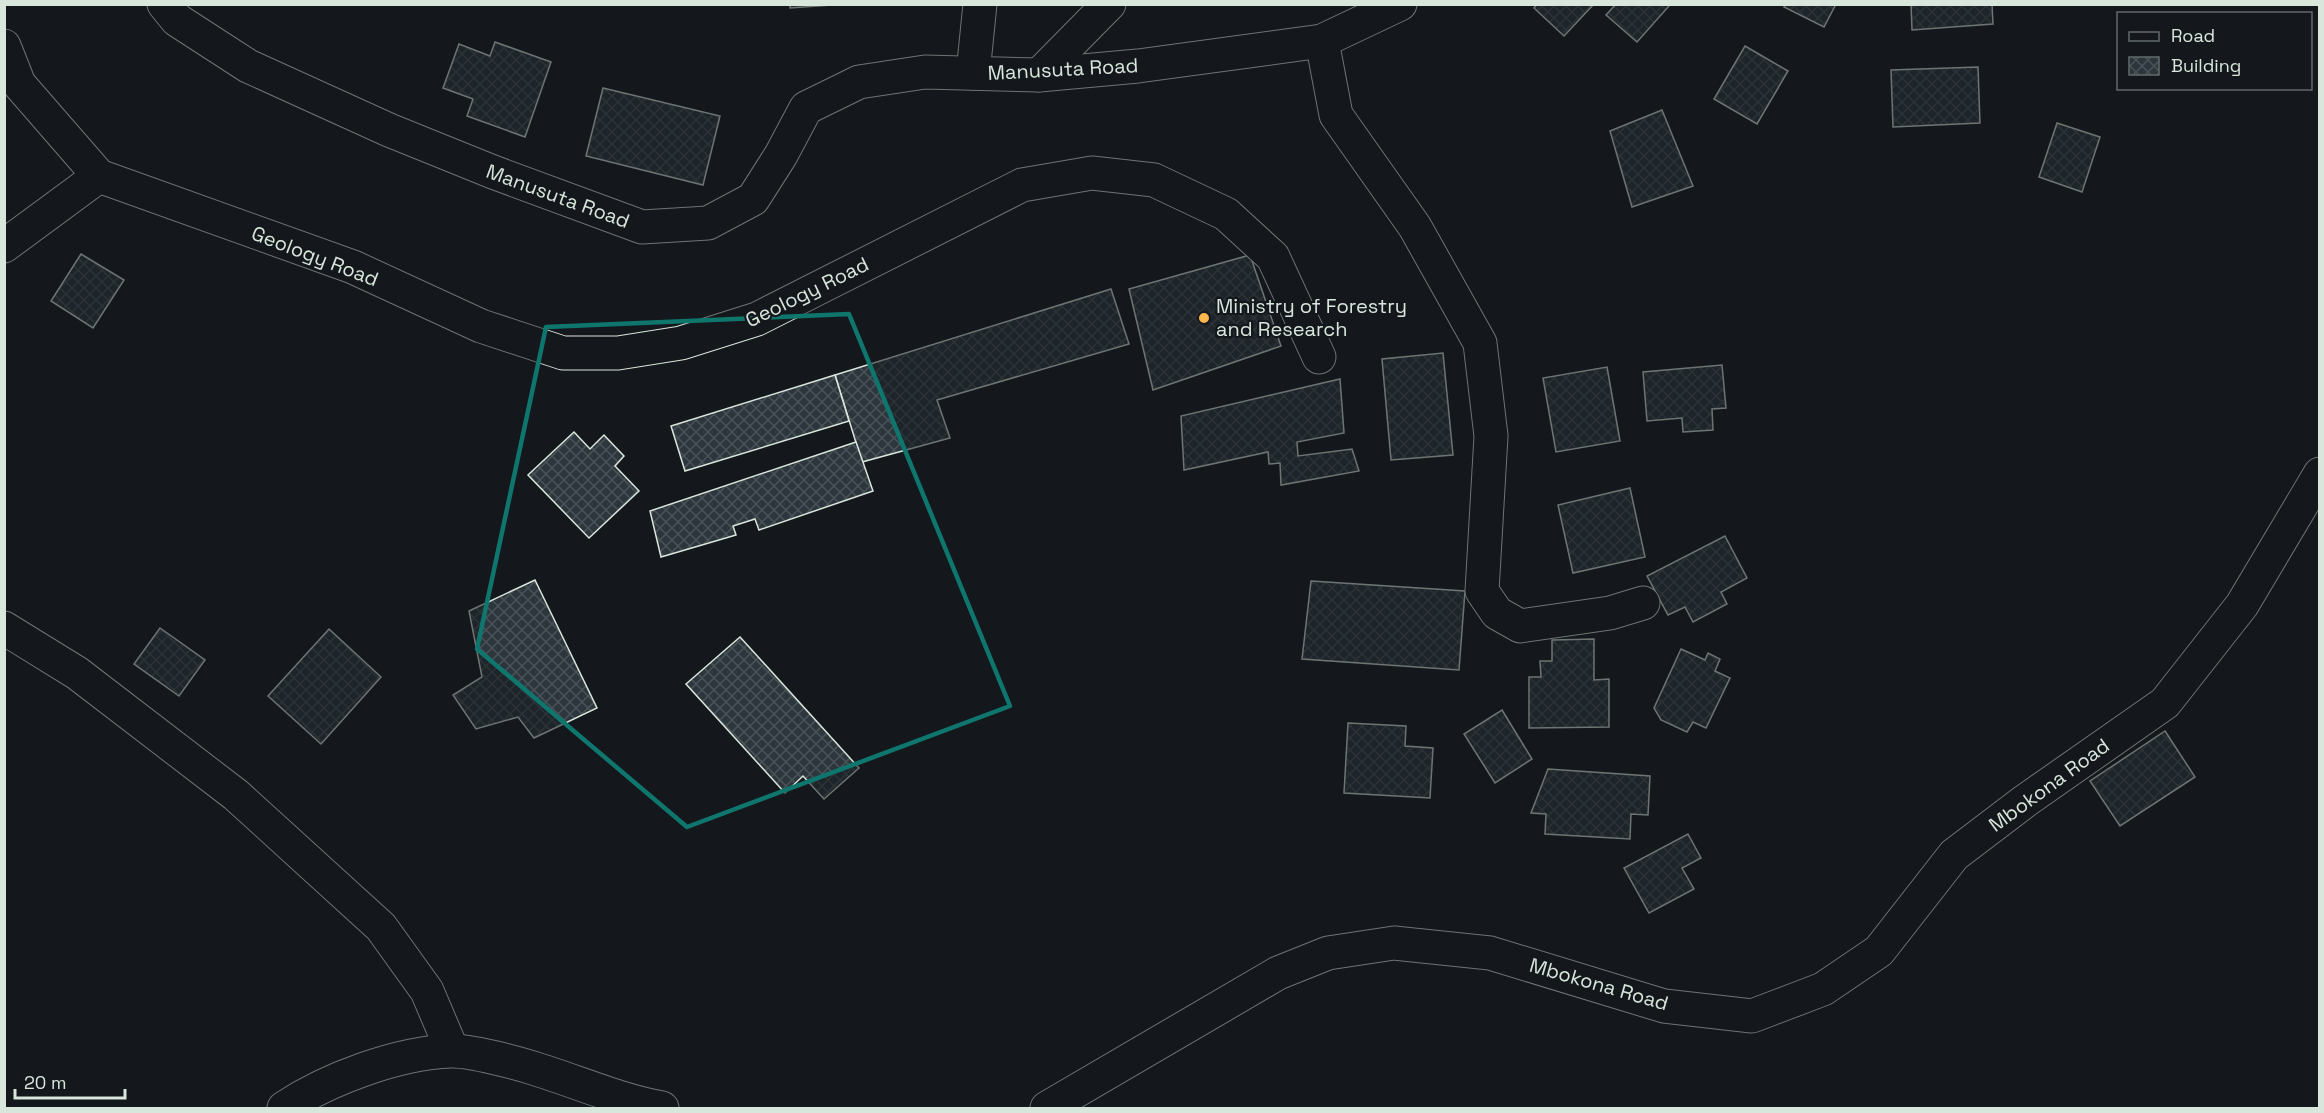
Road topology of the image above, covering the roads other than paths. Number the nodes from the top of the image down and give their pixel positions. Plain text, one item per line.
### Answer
1 (164, 4) edge
2 (980, 4) edge
3 (1109, 4) edge
4 (1400, 4) edge
5 (1322, 41) junction
6 (4, 46) edge
7 (973, 73) junction
8 (1039, 75) junction
9 (99, 176) junction
10 (4, 246) edge
11 (1319, 357) dead end
12 (2319, 474) edge
13 (1643, 603) dead end
14 (4, 628) edge
15 (452, 1050) junction
16 (284, 1108) edge
17 (662, 1108) edge
18 (1047, 1108) edge

1 - 7 street, Manusuta Road
2 - 7 street
3 - 8 street
4 - 5 street, Manusuta Road
5 - 8 street, Manusuta Road
5 - 13 street
6 - 9 street, Geology Road
7 - 8 street, Manusuta Road
9 - 10 street
9 - 11 street, Geology Road
12 - 18 street, Mbokona Road
14 - 15 street
15 - 16 street
15 - 17 street

